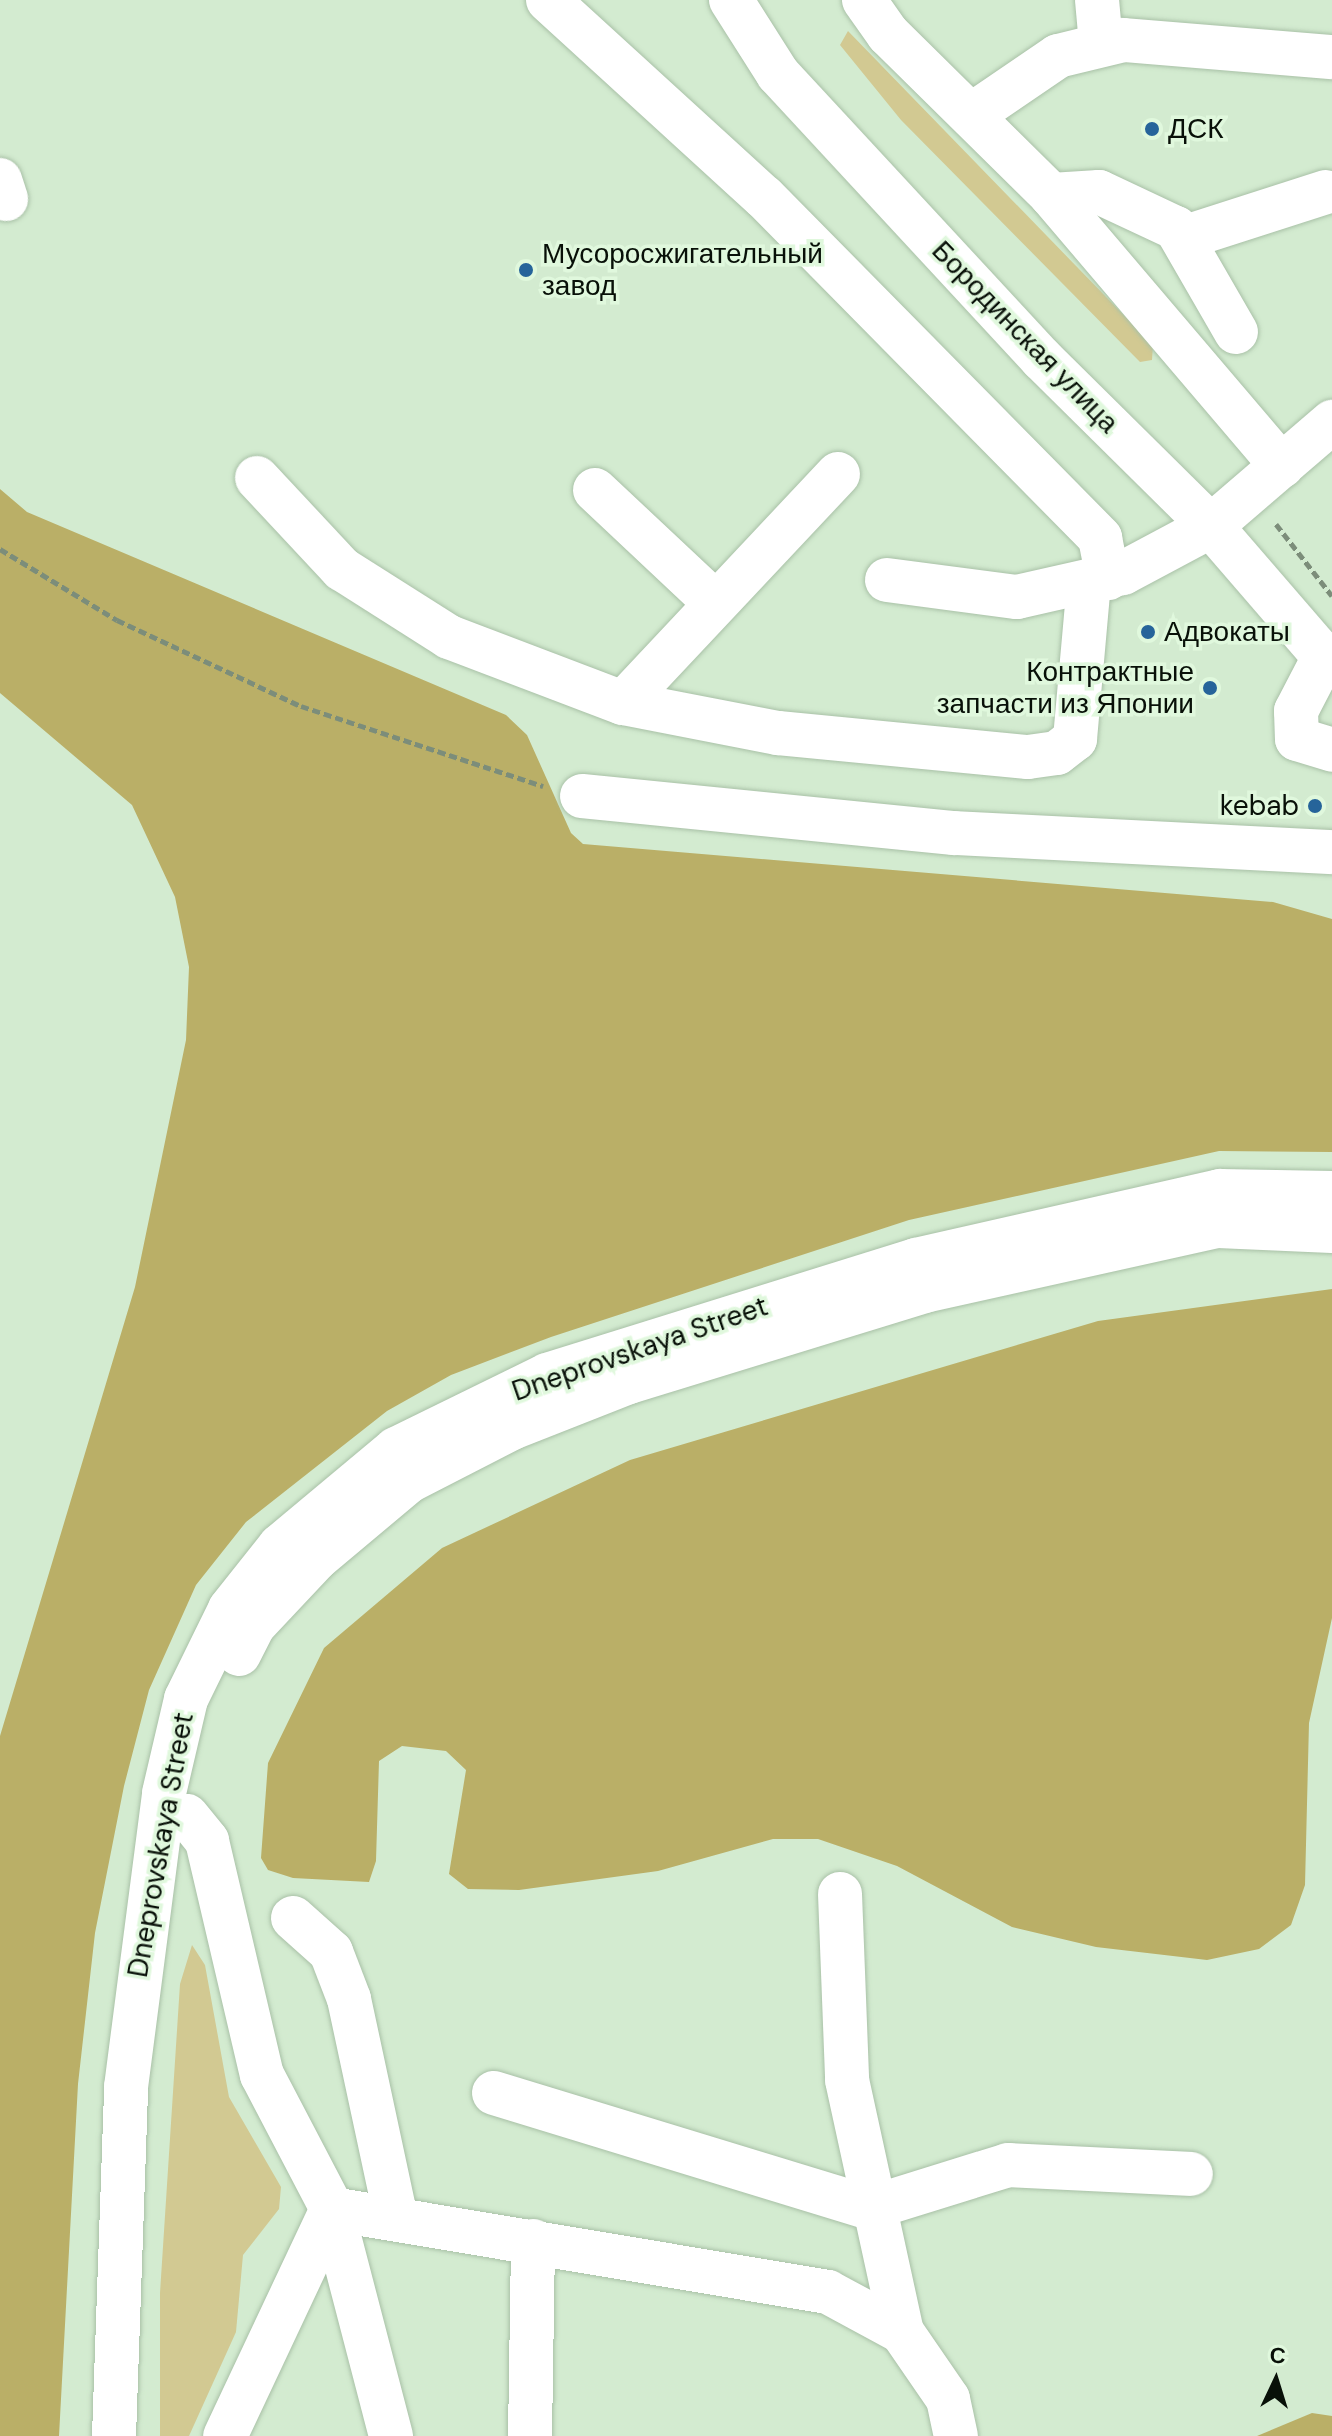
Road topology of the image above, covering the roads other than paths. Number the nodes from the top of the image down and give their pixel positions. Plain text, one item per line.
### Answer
1 (548, 0) edge
2 (731, 0) edge
3 (763, 0) edge
4 (864, 0) edge
5 (1097, 0) edge
6 (1101, 44) junction
7 (1332, 57) edge
8 (973, 114) junction
9 (1326, 192) dead end
10 (1051, 195) junction
11 (1186, 237) junction
12 (1236, 332) dead end
13 (1332, 422) edge
14 (838, 474) dead end
15 (257, 478) dead end
16 (595, 490) dead end
17 (1244, 499) junction
18 (887, 580) dead end
19 (1099, 581) junction
20 (713, 601) junction
21 (1329, 651) edge
22 (623, 703) junction
23 (1332, 750) edge
24 (582, 796) road end
25 (1332, 852) edge
26 (1332, 1193) edge
27 (1332, 1231) edge
28 (187, 1816) junction
29 (840, 1894) dead end
30 (293, 1918) dead end
31 (494, 2093) dead end
32 (1191, 2174) dead end
33 (870, 2208) junction
34 (332, 2209) junction
35 (396, 2219) junction
36 (533, 2241) junction
37 (902, 2332) junction
38 (114, 2436) edge
39 (137, 2436) edge
40 (225, 2436) edge
41 (391, 2436) edge
42 (530, 2436) edge
43 (956, 2436) edge

1 - 19 main road
2 - 17 main road, Бородинская улица
3 - 17 main road, Бородинская улица
4 - 8 main road
5 - 6 main road
6 - 7 main road
6 - 8 main road
8 - 10 main road
9 - 11 main road
10 - 11 main road
10 - 17 main road
11 - 12 main road
13 - 17 main road
14 - 20 main road
15 - 22 main road
16 - 20 main road
17 - 19 main road
17 - 21 main road, Бородинская улица
18 - 19 main road
19 - 22 main road
20 - 22 main road
21 - 23 main road
24 - 25 main road
26 - 38 main road, Dneprovskaya Street
27 - 28 main road, Dneprovskaya Street
28 - 34 main road
28 - 39 main road, Dneprovskaya Street
29 - 33 main road
30 - 35 main road
31 - 33 main road
32 - 33 main road
33 - 37 main road
34 - 35 main road
34 - 40 main road
34 - 41 main road
35 - 36 main road
36 - 37 main road
36 - 42 main road
37 - 43 main road

